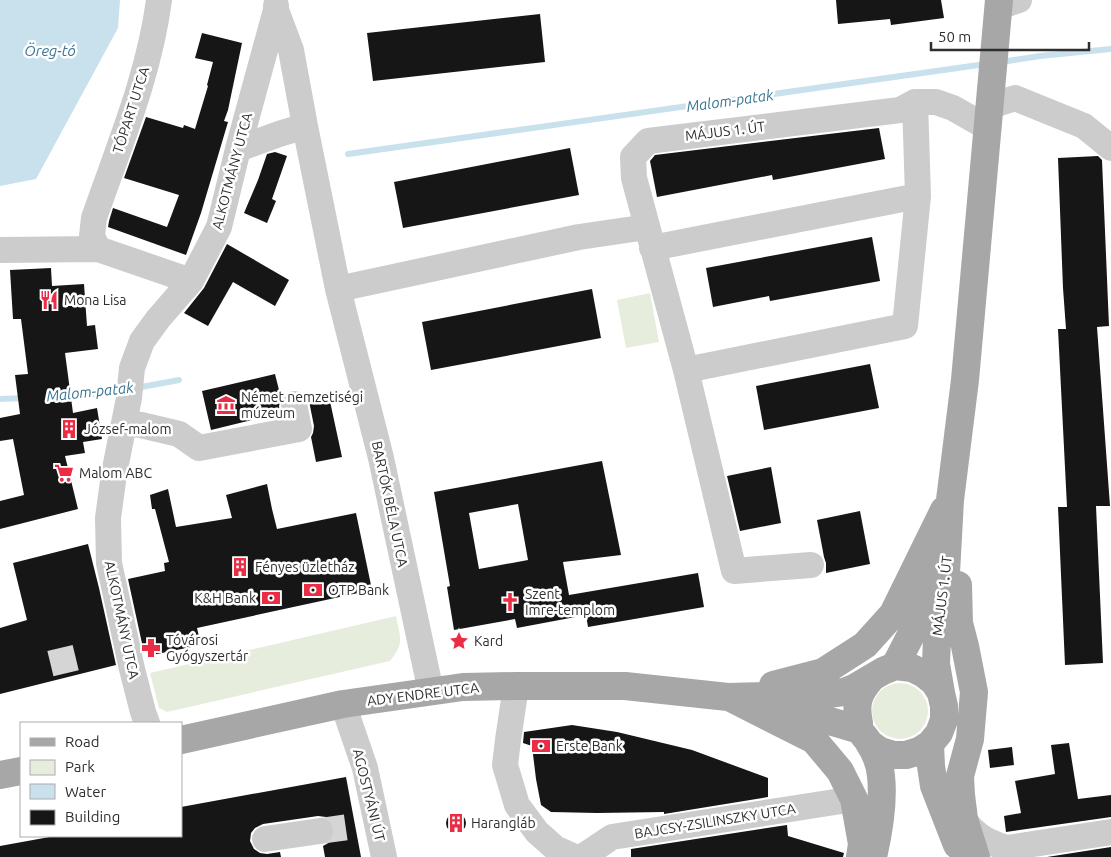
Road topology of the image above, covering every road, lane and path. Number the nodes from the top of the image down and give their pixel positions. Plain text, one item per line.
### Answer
1 (159, 0) edge
2 (1006, 2) edge
3 (276, 5) edge
4 (915, 102) junction
5 (989, 117) junction
6 (304, 126) junction
7 (1111, 148) edge
8 (238, 149) junction
9 (918, 196) junction
10 (649, 238) junction
11 (0, 250) edge
12 (98, 250) junction
13 (191, 281) junction
14 (338, 289) junction
15 (686, 370) junction
16 (294, 404) dead end
17 (124, 423) junction
18 (950, 500) junction
19 (811, 565) dead end
20 (895, 666) junction
21 (870, 680) junction
22 (516, 686) junction
23 (431, 692) junction
24 (940, 693) junction
25 (728, 697) junction
26 (343, 704) junction
27 (147, 722) edge
28 (865, 737) junction
29 (182, 740) edge
30 (930, 744) junction
31 (20, 771) edge
32 (0, 775) edge
33 (854, 799) junction
34 (964, 818) junction
35 (320, 831) tunnel mouth
36 (1111, 832) edge
37 (266, 839) dead end
38 (1001, 852) edge
39 (384, 857) edge
40 (575, 857) edge
41 (582, 857) edge
42 (860, 857) edge
43 (873, 857) edge
44 (962, 857) edge
45 (976, 857) edge

1 - 12 street, TÓPART UTCA
2 - 5 main road, MÁJUS 1. ÚT
3 - 6 street, BARTÓK BÉLA UTCA
3 - 8 street, ALKOTMÁNY UTCA
4 - 5 street, MÁJUS 1. ÚT
4 - 9 street
4 - 10 street, MÁJUS 1. ÚT
5 - 7 street
5 - 18 main road, MÁJUS 1. ÚT
6 - 8 street
6 - 14 street, BARTÓK BÉLA UTCA
8 - 13 street, ALKOTMÁNY UTCA
9 - 10 street
9 - 15 street
10 - 14 street
10 - 15 street, MÁJUS 1. ÚT
11 - 12 street
12 - 13 street
13 - 17 street, ALKOTMÁNY UTCA
14 - 23 street, BARTÓK BÉLA UTCA
15 - 19 street, MÁJUS 1. ÚT
16 - 17 street
17 - 27 street, ALKOTMÁNY UTCA
18 - 20 main road, MÁJUS 1. ÚT
18 - 24 main road, MÁJUS 1. ÚT
18 - 25 main road
18 - 34 main road
20 - 21 main road
20 - 24 main road
21 - 25 main road
21 - 28 main road
22 - 23 main road, ADY ENDRE UTCA
22 - 25 main road, ADY ENDRE UTCA
22 - 40 street
23 - 26 main road, ADY ENDRE UTCA
24 - 30 main road
25 - 28 main road
25 - 33 main road
26 - 29 main road, ADY ENDRE UTCA
26 - 39 street, AGOSTYÁNI ÚT
28 - 30 main road
28 - 43 main road
30 - 44 main road
31 - 32 main road
33 - 41 street, BAJCSY-ZSILINSZKY UTCA
33 - 42 main road
34 - 38 street
34 - 45 main road
35 - 37 street
36 - 38 street

